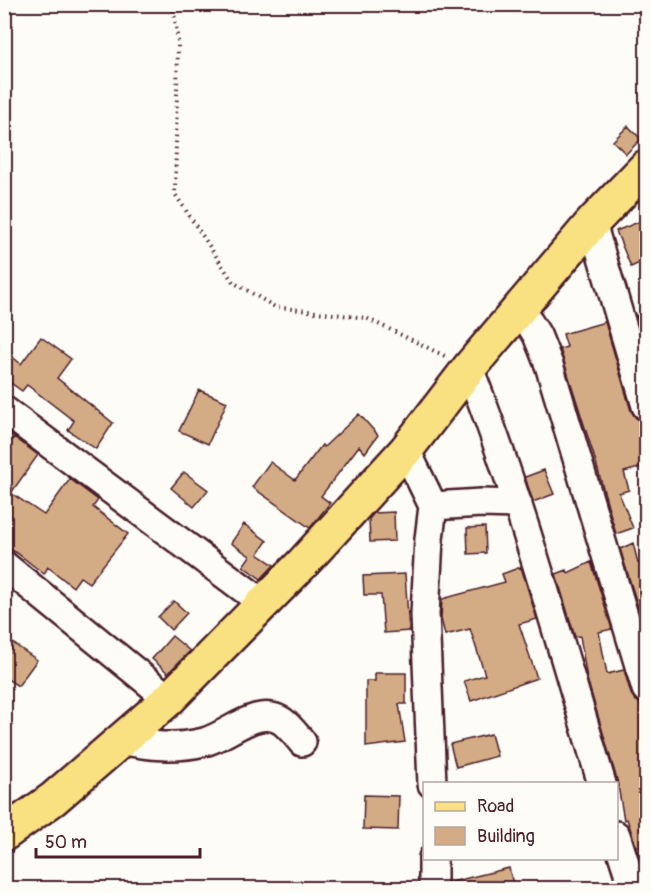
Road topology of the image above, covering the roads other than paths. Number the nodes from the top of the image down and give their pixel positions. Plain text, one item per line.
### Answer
1 (646, 167) edge
2 (592, 223) junction
3 (520, 308) junction
4 (469, 368) junction
5 (646, 406) edge
6 (4, 410) edge
7 (406, 450) junction
8 (518, 504) junction
9 (433, 506) junction
10 (4, 565) edge
11 (264, 603) junction
12 (646, 689) edge
13 (169, 699) junction
14 (120, 740) junction
15 (302, 742) dead end
16 (432, 782) edge
17 (602, 782) edge
18 (4, 834) edge
19 (618, 841) edge
20 (433, 860) edge
21 (433, 888) edge
22 (633, 888) edge

1 - 2 main road
2 - 3 main road
2 - 5 street
3 - 4 main road
3 - 12 street
4 - 7 main road
4 - 8 street
6 - 11 street
7 - 9 street
7 - 11 main road
8 - 9 street
8 - 17 street
9 - 16 street
10 - 13 street
11 - 13 main road
13 - 14 main road
14 - 15 street
14 - 18 main road
19 - 22 street
20 - 21 street

